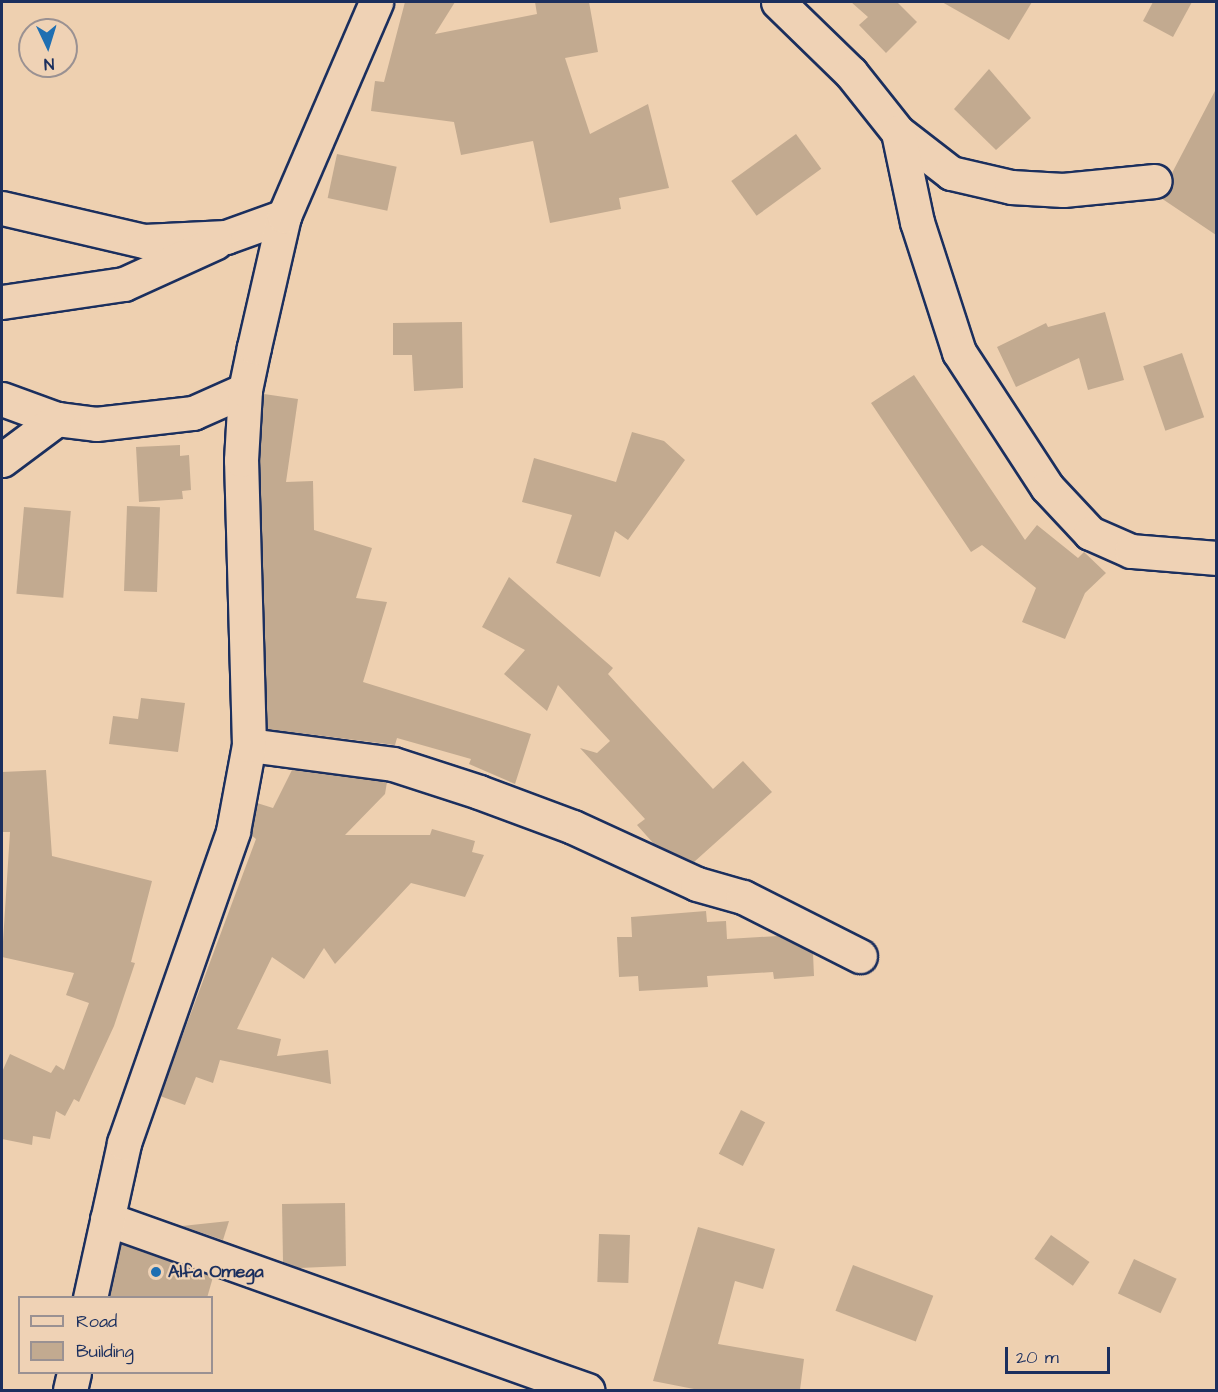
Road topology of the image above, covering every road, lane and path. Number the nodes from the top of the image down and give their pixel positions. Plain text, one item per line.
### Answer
1 (376, 2) edge
2 (778, 2) edge
3 (898, 132) junction
4 (1155, 182) dead end
5 (2, 208) edge
6 (284, 216) junction
7 (226, 237) junction
8 (2, 302) edge
9 (245, 390) junction
10 (2, 399) edge
11 (57, 419) junction
12 (2, 460) edge
13 (1216, 558) edge
14 (249, 745) junction
15 (860, 956) dead end
16 (107, 1219) junction
17 (90, 1296) edge
18 (74, 1374) edge
19 (70, 1390) edge
20 (587, 1390) edge

1 - 6 street
2 - 3 street
3 - 4 street
3 - 13 street
5 - 7 street
6 - 7 street
6 - 9 street
7 - 8 street
9 - 11 street
9 - 14 street
10 - 11 street
11 - 12 street
14 - 15 street
14 - 16 street
16 - 17 street
16 - 20 street
18 - 19 street

